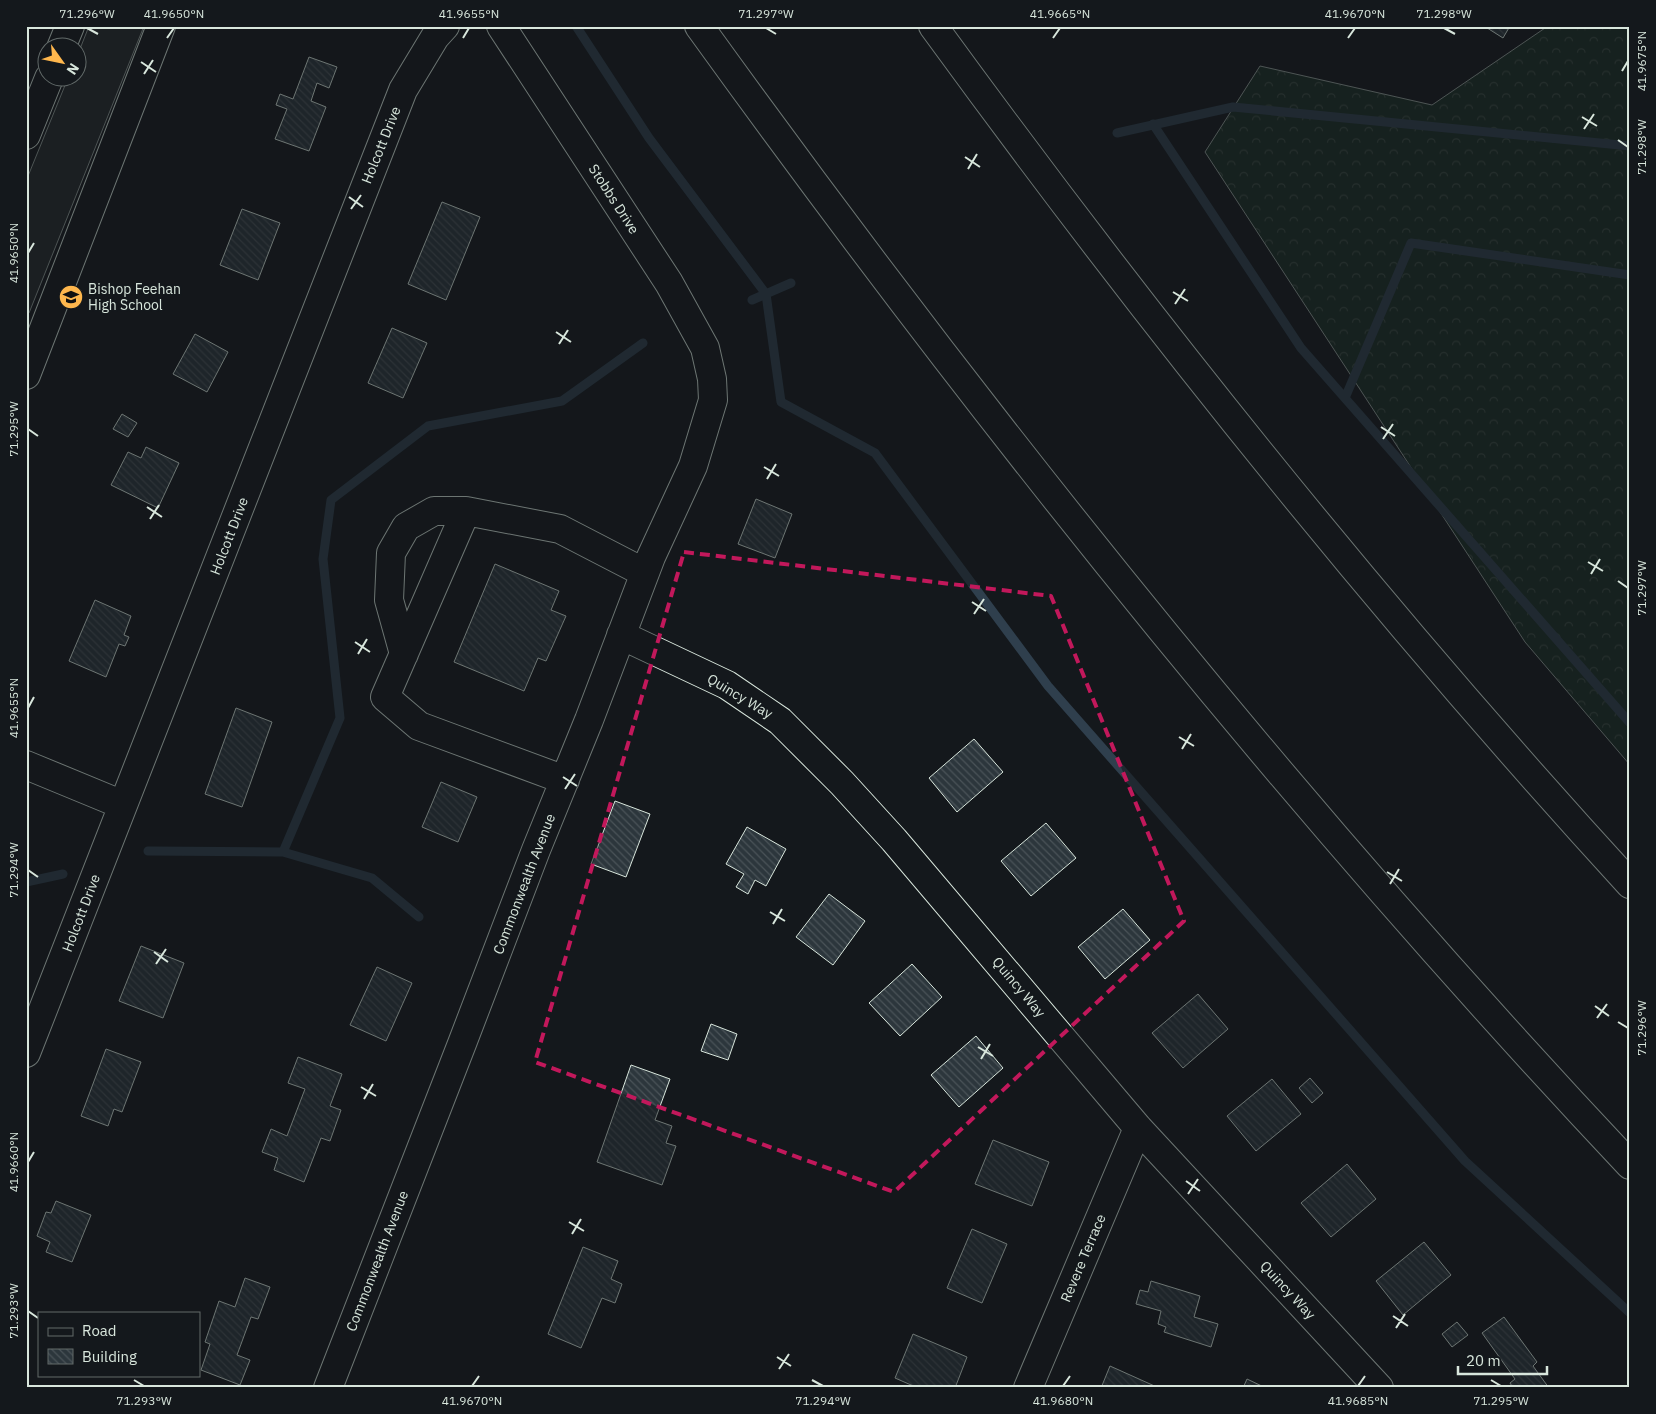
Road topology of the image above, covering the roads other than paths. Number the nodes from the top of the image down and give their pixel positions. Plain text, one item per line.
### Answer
1 (70, 26) edge
2 (161, 26) edge
3 (445, 26) edge
4 (501, 26) edge
5 (699, 26) edge
6 (934, 26) edge
7 (65, 38) edge
8 (45, 88) edge
9 (26, 135) edge
10 (26, 375) edge
11 (712, 379) joint
12 (466, 511) junction
13 (645, 573) junction
14 (621, 635) junction
15 (404, 654) junction
16 (26, 765) edge
17 (565, 780) junction
18 (123, 805) junction
19 (1630, 884) edge
20 (26, 1053) edge
21 (1138, 1128) junction
22 (1630, 1165) edge
23 (328, 1388) edge
24 (1028, 1388) edge
25 (1379, 1388) edge

1 - 7 main road
2 - 10 main road
3 - 18 main road, Holcott Drive
4 - 11 main road, Stobbs Drive
5 - 22 main road
6 - 19 main road
8 - 9 main road
11 - 13 main road, Commonwealth Avenue
12 - 13 main road
12 - 15 main road
12 - 15 main road
13 - 14 main road, Commonwealth Avenue
14 - 17 main road, Commonwealth Avenue
14 - 21 main road, Quincy Way
15 - 17 main road
16 - 18 main road
17 - 23 main road, Commonwealth Avenue
18 - 20 main road, Holcott Drive
21 - 24 main road, Revere Terrace
21 - 25 main road, Quincy Way

